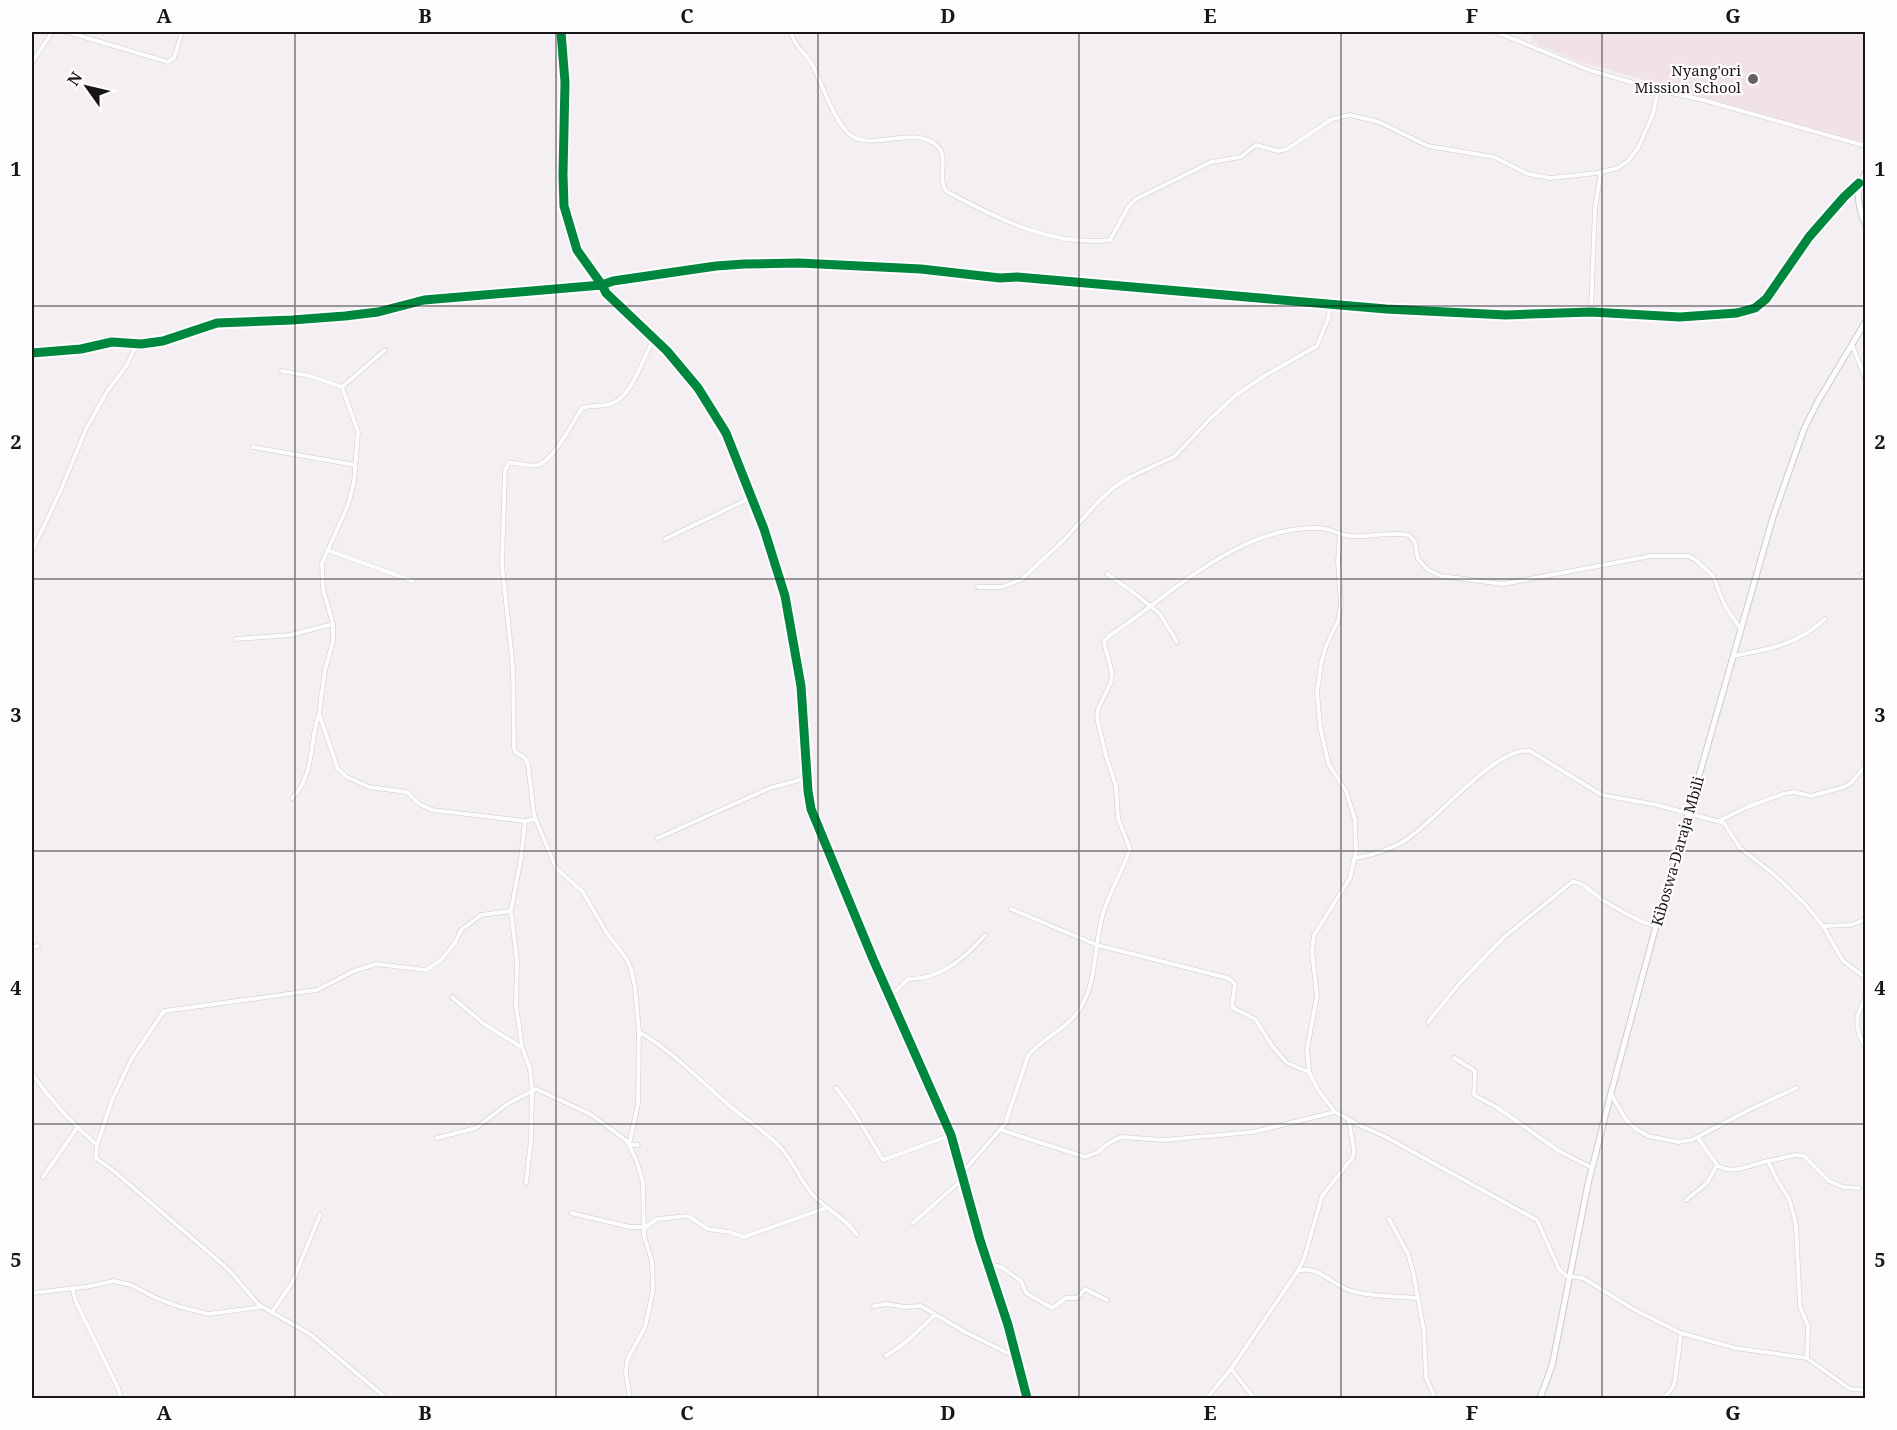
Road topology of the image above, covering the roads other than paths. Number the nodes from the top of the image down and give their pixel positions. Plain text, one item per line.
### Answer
1 (52, 32) edge
2 (67, 32) edge
3 (182, 32) edge
4 (561, 32) edge
5 (792, 32) edge
6 (1496, 32) edge
7 (32, 63) edge
8 (1658, 90) junction
9 (1866, 146) edge
10 (1601, 172) junction
11 (1866, 172) edge
12 (1859, 183) junction
13 (1866, 226) edge
14 (602, 285) junction
15 (1330, 305) junction
16 (1591, 312) junction
17 (1866, 321) edge
18 (654, 339) junction
19 (137, 344) junction
20 (1852, 345) junction
21 (385, 350) dead end
22 (32, 353) edge
23 (282, 371) dead end
24 (1866, 380) edge
25 (342, 387) junction
26 (253, 447) dead end
27 (355, 465) junction
28 (750, 495) junction
29 (1340, 535) junction
30 (665, 539) dead end
31 (327, 550) junction
32 (32, 551) edge
33 (1107, 574) dead end
34 (413, 581) dead end
35 (978, 587) dead end
36 (1150, 607) junction
37 (1825, 619) dead end
38 (333, 624) junction
39 (1740, 628) junction
40 (236, 639) dead end
41 (1177, 642) dead end
42 (1732, 657) junction
43 (319, 714) junction
44 (1866, 765) edge
45 (807, 778) junction
46 (292, 798) dead end
47 (1688, 815) junction
48 (536, 819) junction
49 (525, 821) junction
50 (1719, 821) junction
51 (658, 838) dead end
52 (1356, 858) junction
53 (1011, 909) dead end
54 (511, 911) junction
55 (1866, 919) edge
56 (1656, 926) junction
57 (1823, 926) junction
58 (985, 935) dead end
59 (1097, 945) junction
60 (38, 946) dead end
61 (32, 947) edge
62 (1866, 978) edge
63 (889, 994) junction
64 (452, 997) dead end
65 (1866, 998) edge
66 (1428, 1022) dead end
67 (639, 1032) junction
68 (522, 1047) junction
69 (1866, 1047) edge
70 (1455, 1058) dead end
71 (1309, 1071) junction
72 (32, 1074) edge
73 (836, 1088) dead end
74 (1796, 1088) dead end
75 (532, 1090) junction
76 (1611, 1093) junction
77 (1335, 1112) junction
78 (1349, 1120) junction
79 (77, 1128) junction
80 (1001, 1130) junction
81 (951, 1135) junction
82 (1698, 1137) junction
83 (437, 1138) dead end
84 (629, 1144) junction
85 (97, 1145) junction
86 (638, 1145) dead end
87 (1768, 1161) junction
88 (1717, 1165) junction
89 (1592, 1168) junction
90 (963, 1176) junction
91 (43, 1177) dead end
92 (526, 1183) dead end
93 (1859, 1188) dead end
94 (1686, 1200) dead end
95 (826, 1208) junction
96 (571, 1214) dead end
97 (320, 1215) dead end
98 (1389, 1219) dead end
99 (913, 1223) dead end
100 (644, 1228) junction
101 (857, 1235) dead end
102 (989, 1264) junction
103 (1297, 1272) junction
104 (1570, 1277) junction
105 (72, 1288) junction
106 (32, 1293) edge
107 (1417, 1298) junction
108 (1107, 1300) dead end
109 (874, 1306) dead end
110 (262, 1307) junction
111 (272, 1312) junction
112 (935, 1315) junction
113 (1681, 1333) junction
114 (886, 1356) dead end
115 (1017, 1357) junction
116 (1807, 1358) junction
117 (1231, 1370) junction
118 (1866, 1390) edge
119 (121, 1398) edge
120 (386, 1398) edge
121 (630, 1398) edge
122 (1027, 1398) edge
123 (1206, 1398) edge
124 (1254, 1398) edge
125 (1435, 1398) edge
126 (1540, 1398) edge
127 (1664, 1398) edge

1 - 7 street
2 - 3 street
4 - 14 street
5 - 10 street
6 - 8 street
8 - 9 street
8 - 10 street
10 - 16 street
11 - 12 main road
12 - 13 main road
12 - 16 street
14 - 15 street
14 - 18 street
14 - 19 street
15 - 16 street
15 - 35 street
17 - 20 main road, Kiboswa-Daraja Mbili
18 - 28 street
18 - 48 street
19 - 22 street
19 - 32 street
20 - 24 street
20 - 39 main road, Kiboswa-Daraja Mbili
21 - 25 street
23 - 25 street
25 - 27 street
26 - 27 street
27 - 31 street
28 - 30 street
28 - 45 street
29 - 36 street
29 - 39 street
29 - 52 street
31 - 34 street
31 - 38 street
33 - 36 street
36 - 41 street
36 - 59 street
37 - 42 street
38 - 40 street
38 - 43 street
39 - 42 main road, Kiboswa-Daraja Mbili
42 - 47 main road, Kiboswa-Daraja Mbili
43 - 46 street
43 - 49 street
44 - 50 street
45 - 51 street
45 - 63 street
47 - 50 street
47 - 52 street
47 - 56 main road, Kiboswa-Daraja Mbili
48 - 49 street
48 - 67 street
49 - 54 street
50 - 57 street
52 - 71 street
53 - 59 street
54 - 68 street
54 - 85 street
55 - 57 street
56 - 66 street
56 - 76 main road, Kiboswa-Daraja Mbili
57 - 62 street
58 - 63 street
59 - 71 street
59 - 80 street
60 - 61 street
63 - 81 street
64 - 68 street
65 - 69 street
67 - 84 street
67 - 95 street
68 - 75 street
70 - 89 street
71 - 77 street
72 - 79 street
73 - 81 street
74 - 82 street
75 - 83 street
75 - 84 street
75 - 92 street
76 - 82 street
76 - 89 main road, Kiboswa-Daraja Mbili
77 - 78 street
77 - 80 street
78 - 103 street
78 - 104 street
79 - 85 street
79 - 91 street
80 - 90 street
81 - 90 street
82 - 88 street
84 - 86 street
84 - 100 street
85 - 110 street
87 - 88 street
87 - 93 street
87 - 116 street
88 - 94 street
89 - 104 main road, Kiboswa-Daraja Mbili
90 - 99 street
90 - 102 street
95 - 100 street
95 - 101 street
96 - 100 street
97 - 111 street
98 - 107 street
100 - 121 street
102 - 108 street
102 - 115 street
103 - 107 street
103 - 117 street
104 - 113 street
104 - 126 main road, Kiboswa-Daraja Mbili
105 - 106 street
105 - 110 street
105 - 119 street
107 - 125 street
109 - 112 street
110 - 111 street
111 - 120 street
112 - 114 street
112 - 115 street
113 - 116 street
113 - 127 street
115 - 122 street
116 - 118 street
117 - 123 street
117 - 124 street

